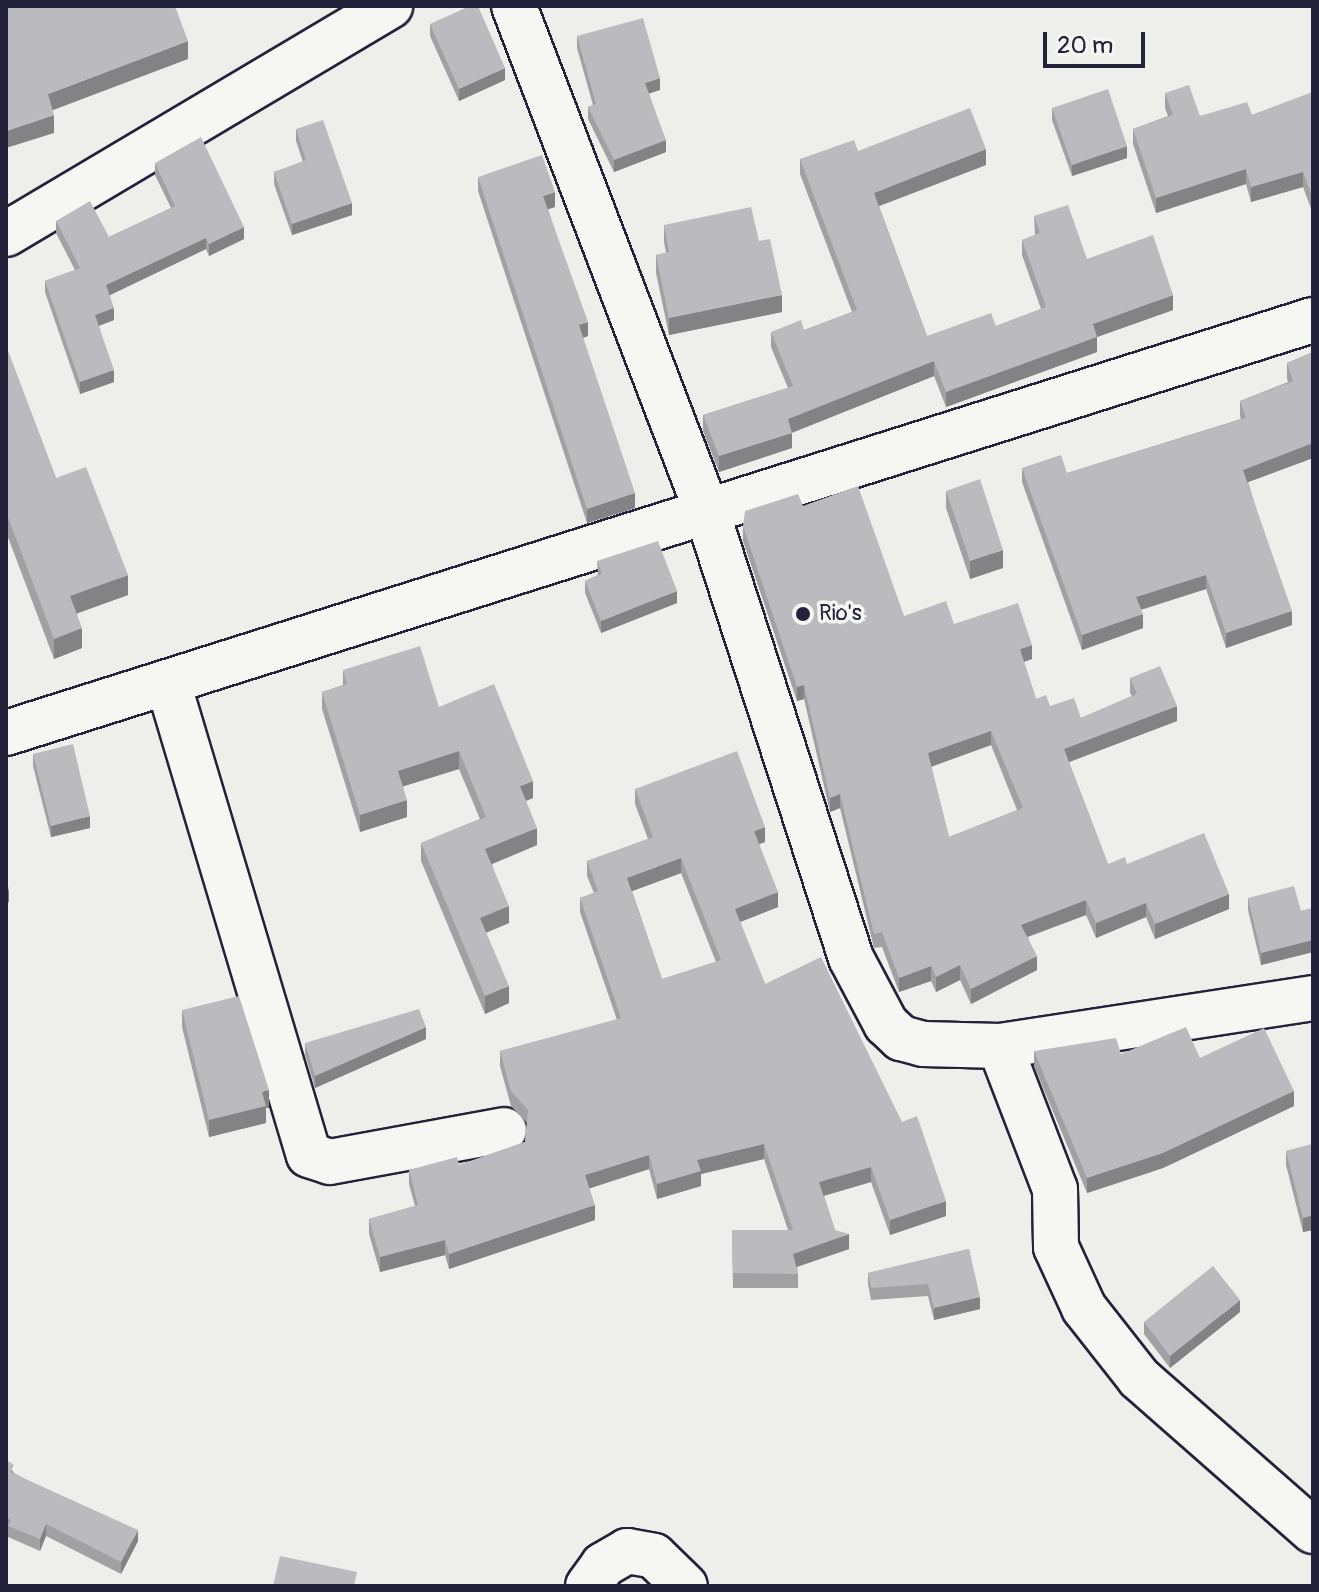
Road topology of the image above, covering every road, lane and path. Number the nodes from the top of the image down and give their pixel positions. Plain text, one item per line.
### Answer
1 (390, 6) edge
2 (514, 6) edge
3 (6, 234) edge
4 (1313, 320) edge
5 (706, 509) junction
6 (169, 686) junction
7 (6, 733) edge
8 (1313, 998) edge
9 (1000, 1046) junction
10 (504, 1130) dead end
11 (1313, 1531) edge
12 (588, 1586) edge
13 (685, 1586) edge

1 - 3 street
2 - 5 street
4 - 5 street
5 - 6 street
5 - 9 street
6 - 7 street
6 - 10 street
8 - 9 street
9 - 11 street
12 - 13 street

